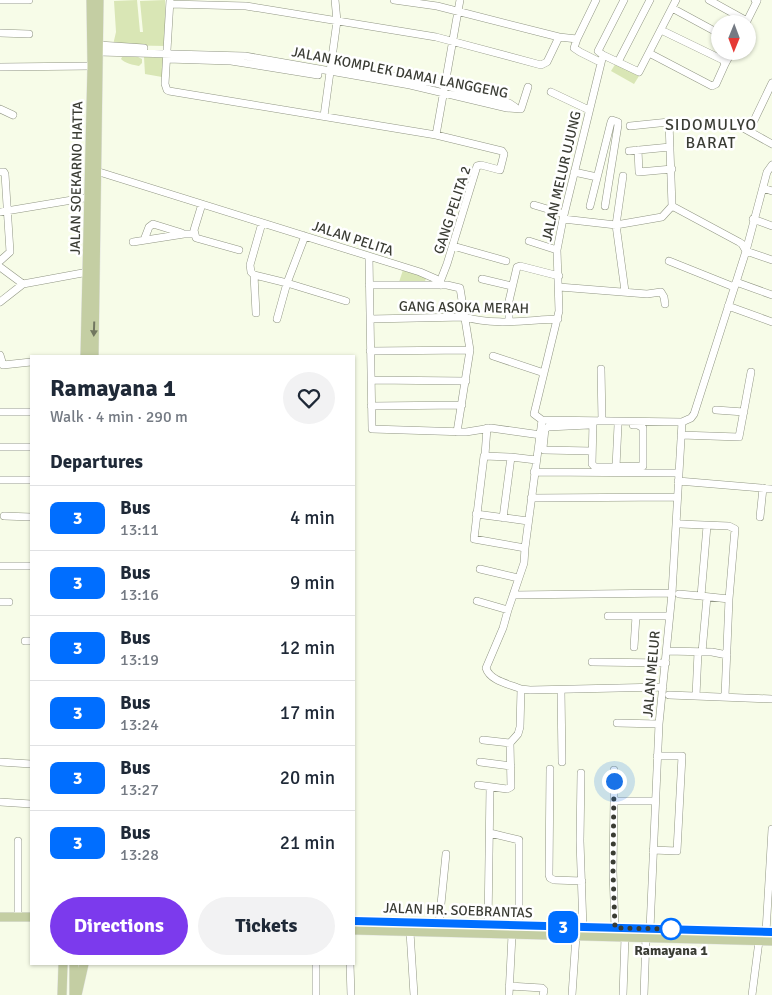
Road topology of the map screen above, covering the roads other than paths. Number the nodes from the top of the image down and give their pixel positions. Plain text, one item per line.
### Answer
1 (0, 0) edge
2 (29, 0) edge
3 (91, 0) edge
4 (99, 0) edge
5 (336, 0) edge
6 (394, 0) edge
7 (460, 0) edge
8 (596, 0) edge
9 (624, 0) edge
10 (650, 0) edge
11 (676, 0) edge
12 (709, 0) edge
13 (755, 0) edge
14 (170, 2) edge
15 (672, 8) junction
16 (458, 11) junction
17 (735, 15) edge
18 (750, 15) edge
19 (337, 21) junction
20 (711, 29) edge
21 (661, 30) junction
22 (0, 33) edge
23 (29, 34) dead end
24 (559, 37) junction
25 (577, 39) junction
26 (452, 40) junction
27 (99, 48) junction
28 (649, 53) junction
29 (168, 54) junction
30 (216, 55) junction
31 (602, 58) junction
32 (728, 60) edge
33 (618, 62) junction
34 (726, 64) junction
35 (92, 66) junction
36 (287, 66) junction
37 (0, 67) edge
38 (330, 68) junction
39 (318, 74) dead end
40 (772, 83) edge
41 (528, 87) dead end
42 (445, 89) junction
43 (551, 92) dead end
44 (0, 109) edge
45 (589, 110) junction
46 (13, 115) dead end
47 (324, 116) junction
48 (736, 124) dead end
49 (630, 126) dead end
50 (749, 131) junction
51 (436, 135) junction
52 (771, 141) edge
53 (670, 147) junction
54 (638, 150) junction
55 (629, 151) dead end
56 (600, 164) junction
57 (772, 164) edge
58 (611, 166) junction
59 (672, 169) junction
60 (96, 171) junction
61 (0, 172) edge
62 (574, 172) junction
63 (623, 176) dead end
64 (597, 177) junction
65 (595, 187) junction
66 (608, 188) junction
67 (763, 188) junction
68 (772, 191) edge
69 (90, 197) junction
70 (202, 204) junction
71 (534, 205) dead end
72 (590, 206) dead end
73 (605, 206) dead end
74 (672, 206) junction
75 (4, 212) edge
76 (563, 216) junction
77 (754, 219) junction
78 (262, 223) junction
79 (616, 225) junction
80 (772, 226) edge
81 (184, 234) junction
82 (194, 234) junction
83 (305, 236) junction
84 (144, 240) junction
85 (529, 241) dead end
86 (133, 242) dead end
87 (452, 246) junction
88 (239, 250) dead end
89 (557, 250) junction
90 (746, 251) junction
91 (370, 257) junction
92 (772, 260) edge
93 (0, 261) edge
94 (506, 261) dead end
95 (669, 261) dead end
96 (0, 267) edge
97 (88, 272) junction
98 (254, 275) junction
99 (559, 276) junction
100 (482, 278) dead end
101 (287, 283) junction
102 (23, 284) junction
103 (441, 284) junction
104 (369, 285) junction
105 (735, 285) junction
106 (512, 286) junction
107 (559, 287) junction
108 (625, 291) junction
109 (772, 295) edge
110 (346, 301) dead end
111 (0, 302) edge
112 (665, 304) dead end
113 (91, 306) junction
114 (728, 306) junction
115 (256, 313) dead end
116 (465, 317) junction
117 (277, 319) dead end
118 (370, 319) junction
119 (558, 319) junction
120 (509, 321) junction
121 (772, 322) edge
122 (470, 350) junction
123 (370, 351) junction
124 (0, 355) edge
125 (85, 355) edge
126 (94, 355) edge
127 (493, 356) dead end
128 (30, 362) edge
129 (1, 365) edge
130 (601, 369) dead end
131 (751, 372) dead end
132 (544, 373) junction
133 (371, 380) junction
134 (466, 381) junction
135 (462, 405) junction
136 (372, 406) junction
137 (716, 410) dead end
138 (0, 412) edge
139 (30, 412) edge
140 (744, 412) junction
141 (542, 420) junction
142 (602, 421) junction
143 (682, 422) junction
144 (593, 423) junction
145 (618, 425) junction
146 (487, 428) junction
147 (458, 432) junction
148 (541, 435) junction
149 (681, 435) junction
150 (30, 446) edge
151 (0, 447) edge
152 (592, 452) junction
153 (485, 455) junction
154 (511, 457) junction
155 (536, 460) junction
156 (616, 467) junction
157 (534, 472) junction
158 (678, 473) junction
159 (0, 480) edge
160 (30, 480) edge
161 (678, 481) junction
162 (763, 488) junction
163 (772, 488) edge
164 (677, 497) junction
165 (531, 498) junction
166 (476, 514) junction
167 (4, 516) dead end
168 (760, 516) dead end
169 (30, 517) edge
170 (503, 518) junction
171 (528, 521) junction
172 (680, 524) dead end
173 (706, 526) junction
174 (525, 548) junction
175 (0, 566) edge
176 (30, 566) edge
177 (480, 569) dead end
178 (518, 578) junction
179 (675, 594) junction
180 (513, 595) junction
181 (704, 597) junction
182 (729, 599) junction
183 (0, 602) edge
184 (10, 602) dead end
185 (476, 602) dead end
186 (508, 610) junction
187 (608, 616) dead end
188 (636, 616) junction
189 (668, 616) junction
190 (634, 647) dead end
191 (666, 651) junction
192 (700, 652) junction
193 (727, 655) junction
194 (592, 662) dead end
195 (666, 663) junction
196 (663, 687) junction
197 (520, 689) junction
198 (561, 690) junction
199 (668, 695) dead end
200 (696, 696) junction
201 (725, 696) junction
202 (772, 699) edge
203 (617, 723) dead end
204 (659, 724) junction
205 (482, 740) dead end
206 (510, 744) junction
207 (657, 756) junction
208 (0, 762) edge
209 (480, 762) dead end
210 (562, 762) dead end
211 (30, 764) edge
212 (511, 766) junction
213 (550, 769) dead end
214 (614, 770) dead end
215 (581, 773) dead end
216 (478, 785) dead end
217 (490, 787) junction
218 (614, 801) junction
219 (655, 801) junction
220 (0, 802) edge
221 (30, 804) edge
222 (772, 829) edge
223 (490, 833) junction
224 (18, 841) dead end
225 (653, 850) junction
226 (446, 854) dead end
227 (582, 881) junction
228 (0, 917) edge
229 (18, 917) junction
230 (30, 917) edge
231 (355, 921) edge
232 (488, 925) junction
233 (518, 926) junction
234 (437, 927) junction
235 (583, 928) junction
236 (615, 928) junction
237 (355, 930) edge
238 (410, 932) junction
239 (769, 932) edge
240 (648, 933) junction
241 (512, 934) junction
242 (576, 936) junction
243 (625, 937) junction
244 (760, 941) junction
245 (772, 941) edge
246 (58, 965) edge
247 (63, 965) edge
248 (67, 965) edge
249 (74, 965) edge
250 (84, 965) edge
251 (316, 965) edge
252 (350, 965) edge
253 (509, 986) junction
254 (57, 995) edge
255 (62, 995) edge
256 (67, 995) edge
257 (76, 995) edge
258 (316, 995) edge
259 (351, 995) edge
260 (414, 995) edge
261 (509, 995) edge
262 (543, 995) edge
263 (572, 995) edge
264 (623, 995) edge
265 (644, 995) edge
266 (752, 995) edge

1 - 2 street
3 - 35 main road, JALAN SOEKARNO HATTA
4 - 27 main road, JALAN SOEKARNO HATTA
5 - 19 street
6 - 16 street
7 - 16 street
8 - 25 street
9 - 31 street, JALAN MELUR UJUNG
10 - 33 street
11 - 15 street
12 - 17 street
13 - 18 street
14 - 19 street
14 - 29 street
15 - 20 street
15 - 21 street
16 - 24 street
16 - 26 street
19 - 26 street
19 - 38 street
21 - 28 street
21 - 34 street
22 - 23 street
24 - 25 street
24 - 26 street
25 - 31 street
26 - 42 street
27 - 29 street, JALAN KOMPLEK DAMAI LANGGENG
27 - 60 main road, JALAN SOEKARNO HATTA
28 - 33 street
28 - 34 street
29 - 30 street, JALAN KOMPLEK DAMAI LANGGENG
29 - 47 street
30 - 36 street, JALAN KOMPLEK DAMAI LANGGENG
30 - 38 street, JALAN KOMPLEK DAMAI LANGGENG
31 - 33 street
31 - 45 street, JALAN MELUR UJUNG
32 - 34 street
35 - 37 street
35 - 69 main road, JALAN SOEKARNO HATTA
36 - 38 street, JALAN KOMPLEK DAMAI LANGGENG
36 - 39 street
38 - 42 street, JALAN KOMPLEK DAMAI LANGGENG
38 - 47 street
40 - 50 street
41 - 42 street, JALAN KOMPLEK DAMAI LANGGENG
42 - 51 street
43 - 45 street
44 - 46 street
45 - 62 street, JALAN MELUR UJUNG
47 - 51 street
48 - 50 street
49 - 53 street
50 - 52 street
51 - 87 street, GANG PELITA 2
53 - 54 street
53 - 59 street
54 - 55 street
54 - 59 street
56 - 58 street
56 - 58 street
56 - 64 street
57 - 67 street
58 - 66 street
59 - 74 street
60 - 70 street, JALAN PELITA
60 - 113 main road, JALAN SOEKARNO HATTA
61 - 75 street
62 - 64 street
62 - 76 street, JALAN MELUR UJUNG
63 - 79 street
64 - 65 street
65 - 66 street
65 - 72 street
66 - 73 street
67 - 68 street
67 - 77 street
69 - 75 street
69 - 97 main road, JALAN SOEKARNO HATTA
70 - 78 street, JALAN PELITA
70 - 82 street
71 - 76 street
74 - 79 street
74 - 90 street
75 - 93 street
76 - 79 street
76 - 89 street, JALAN MELUR UJUNG
77 - 80 street
77 - 90 street
78 - 83 street, JALAN PELITA
78 - 98 street
79 - 108 street
81 - 82 street
81 - 84 street
81 - 84 street
82 - 88 street
83 - 91 street, JALAN PELITA
83 - 101 street
84 - 86 street
85 - 89 street
87 - 94 street
87 - 103 street, GANG PELITA 2
89 - 99 street, JALAN MELUR UJUNG
90 - 92 street
90 - 105 street
91 - 103 street, JALAN PELITA
91 - 104 street
95 - 105 street
96 - 102 street
97 - 102 street
97 - 113 main road, JALAN SOEKARNO HATTA
98 - 101 street
98 - 115 street
99 - 106 street
99 - 107 street, JALAN MELUR UJUNG
100 - 106 street
101 - 110 street
101 - 117 street
102 - 111 street
103 - 104 street
103 - 116 street, JALAN PELITA
104 - 118 street
105 - 109 street
105 - 114 street
106 - 120 street
107 - 108 street
107 - 119 street, JALAN MELUR UJUNG
108 - 112 street
113 - 125 main road, JALAN SOEKARNO HATTA
113 -> 126 main road, JALAN SOEKARNO HATTA
114 - 121 street
114 - 143 street
116 - 118 street, GANG ASOKA MERAH
116 - 120 street, GANG ASOKA MERAH
116 - 122 street, JALAN PELITA
118 - 123 street
119 - 120 street, GANG ASOKA MERAH
119 - 132 street, JALAN MELUR UJUNG
122 - 123 street
122 - 134 street, JALAN PELITA
123 - 133 street
124 - 129 street
127 - 132 street
128 - 129 street
130 - 142 street
131 - 140 street
132 - 141 street, JALAN MELUR UJUNG
133 - 134 street
133 - 136 street
134 - 135 street, JALAN PELITA
135 - 136 street
135 - 147 street, JALAN PELITA
136 - 147 street
137 - 140 street
138 - 139 street
140 - 149 street
141 - 144 street
141 - 148 street
142 - 143 street
142 - 144 street
143 - 149 street, JALAN MELUR
144 - 145 street
144 - 152 street
144 - 152 street
145 - 156 street
145 - 156 street
146 - 147 street
146 - 148 street
146 - 153 street
148 - 155 street
149 - 158 street, JALAN MELUR
150 - 151 street
152 - 156 street
153 - 154 street
153 - 166 street
154 - 155 street
154 - 170 street
155 - 157 street
157 - 158 street
157 - 165 street
158 - 161 street, JALAN MELUR
159 - 160 street
161 - 162 street
161 - 164 street, JALAN MELUR
162 - 163 street
162 - 168 street
164 - 165 street
164 - 179 street, JALAN MELUR
165 - 171 street
166 - 170 street
166 - 174 street
167 - 169 street
170 - 171 street
171 - 174 street
172 - 173 street
173 - 181 street
173 - 182 street
174 - 178 street
175 - 176 street
177 - 178 street
178 - 180 street
179 - 180 street
179 - 181 street
179 - 189 street, JALAN MELUR
180 - 186 street
181 - 182 street
181 - 192 street
182 - 193 street
183 - 184 street
185 - 186 street
186 - 197 street
187 - 188 street
188 - 189 street
188 - 190 street
189 - 191 street, JALAN MELUR
191 - 192 street
191 - 195 street, JALAN MELUR
192 - 193 street
192 - 200 street
193 - 201 street
194 - 195 street
195 - 196 street, JALAN MELUR
196 - 198 street
196 - 204 street, JALAN MELUR
197 - 198 street
197 - 206 street
198 - 210 street
199 - 200 street
200 - 201 street
201 - 202 street
203 - 204 street
204 - 207 street, JALAN MELUR
205 - 206 street
206 - 212 street
207 - 219 street, JALAN MELUR
207 - 225 street
208 - 211 street
209 - 212 street
212 - 217 street
213 - 227 street
214 - 218 street
215 - 227 street
216 - 217 street
217 - 223 street
218 - 219 street
218 - 236 street
219 - 225 street, JALAN MELUR
220 - 221 street
222 - 239 street
223 - 232 street
223 - 233 street
224 - 229 street
225 - 240 street, JALAN MELUR
226 - 234 street
227 - 235 street
228 - 229 main road
229 - 230 main road
231 - 234 main road, JALAN HR. SOEBRANTAS
232 - 233 main road, JALAN HR. SOEBRANTAS
232 - 234 main road, JALAN HR. SOEBRANTAS
233 - 235 main road, JALAN HR. SOEBRANTAS
234 - 238 main road, JALAN HR. SOEBRANTAS
234 - 241 main road, JALAN HR. SOEBRANTAS
235 - 236 main road, JALAN HR. SOEBRANTAS
236 - 240 main road, JALAN HR. SOEBRANTAS
237 - 238 main road, JALAN HR. SOEBRANTAS
238 - 260 street
239 - 240 main road, JALAN HR. SOEBRANTAS
240 - 243 main road, JALAN HR. SOEBRANTAS
240 - 244 main road, JALAN HR. SOEBRANTAS
240 - 265 street, JALAN MELUR
241 - 242 main road, JALAN HR. SOEBRANTAS
241 - 253 street
242 - 243 main road, JALAN HR. SOEBRANTAS
242 - 263 street
243 - 264 street
244 - 245 main road, JALAN HR. SOEBRANTAS
244 - 266 street
246 - 254 main road
247 - 255 main road
248 - 256 main road
249 - 257 main road
250 - 257 main road
251 - 258 street
252 - 259 street
253 - 261 street
253 - 262 street

